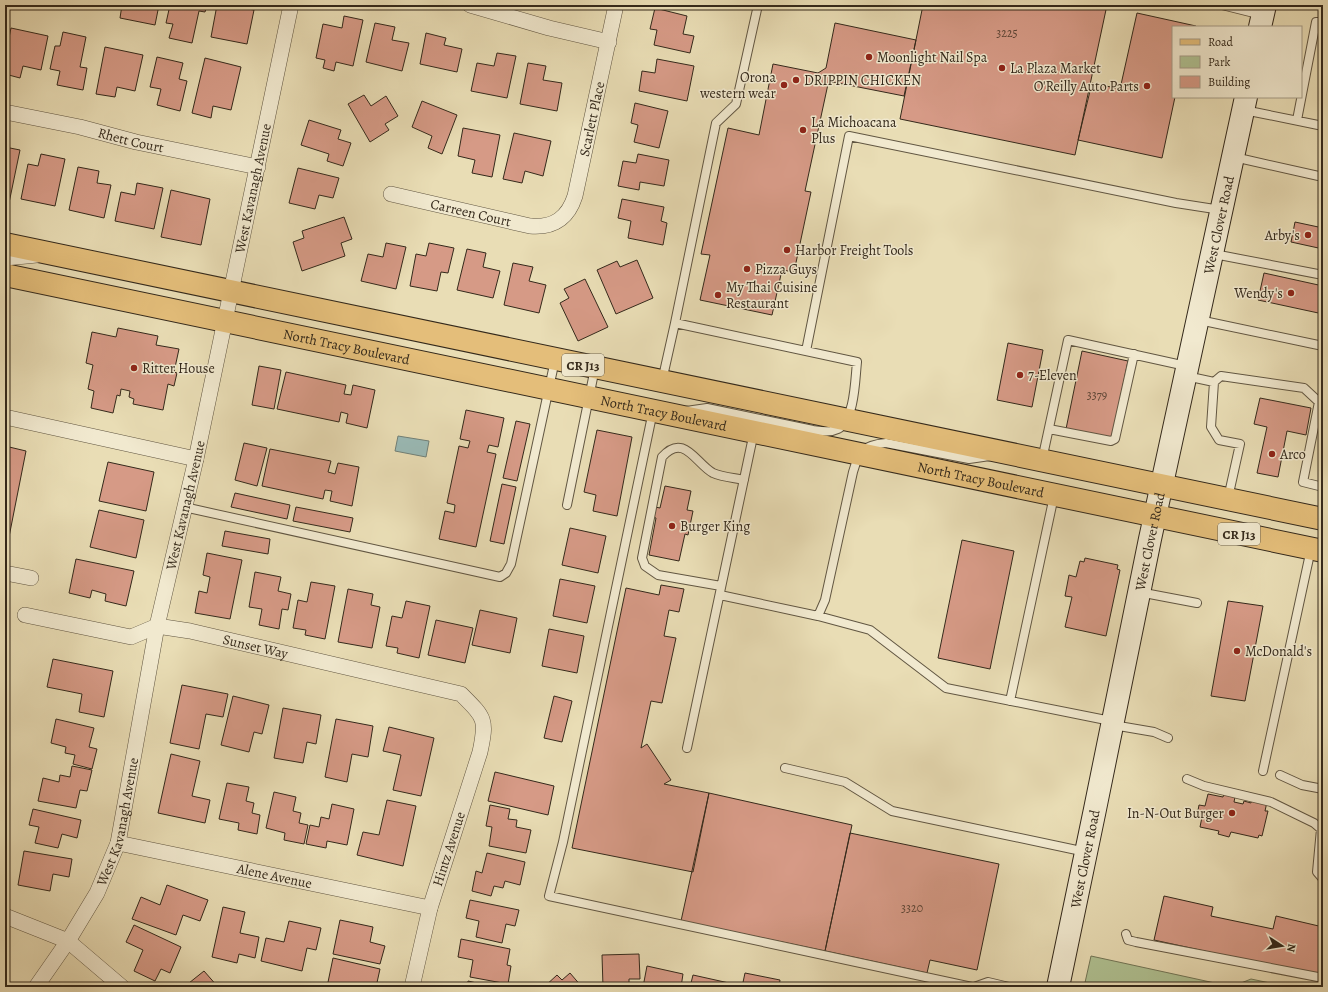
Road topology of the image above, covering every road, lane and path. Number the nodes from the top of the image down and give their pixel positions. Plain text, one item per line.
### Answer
1 (291, 5) edge
2 (470, 5) edge
3 (616, 5) edge
4 (758, 5) edge
5 (1222, 5) edge
6 (1263, 16) edge
7 (1323, 22) edge
8 (609, 42) junction
9 (1302, 94) edge
10 (1301, 98) edge
11 (1244, 103) edge
12 (5, 112) edge
13 (1297, 120) junction
14 (1323, 126) edge
15 (1233, 156) junction
16 (258, 167) junction
17 (1323, 177) edge
18 (391, 194) dead end
19 (1222, 210) junction
20 (551, 224) joint
21 (5, 244) edge
22 (48, 253) junction
23 (1213, 254) junction
24 (5, 258) edge
25 (5, 275) edge
26 (1323, 275) edge
27 (232, 291) junction
28 (1199, 320) junction
29 (225, 321) junction
30 (675, 323) junction
31 (1323, 346) edge
32 (806, 351) junction
33 (1134, 354) junction
34 (556, 359) junction
35 (595, 367) junction
36 (1186, 371) junction
37 (662, 381) junction
38 (1214, 382) junction
39 (549, 389) junction
40 (589, 397) junction
41 (663, 412) junction
42 (5, 417) edge
43 (846, 420) junction
44 (1049, 429) junction
45 (754, 432) junction
46 (1005, 453) junction
47 (858, 454) junction
48 (196, 459) junction
49 (1042, 460) junction
50 (744, 480) junction
51 (1162, 485) junction
52 (1323, 487) edge
53 (1054, 496) junction
54 (1228, 499) junction
55 (567, 505) dead end
56 (184, 507) junction
57 (1155, 516) junction
58 (1323, 519) edge
59 (1317, 550) edge
60 (5, 572) edge
61 (31, 578) dead end
62 (720, 591) junction
63 (1140, 592) junction
64 (1197, 604) dead end
65 (25, 615) dead end
66 (818, 616) junction
67 (157, 626) junction
68 (1010, 701) junction
69 (480, 713) joint
70 (1114, 723) junction
71 (1168, 738) dead end
72 (687, 748) dead end
73 (785, 768) dead end
74 (1263, 771) dead end
75 (1280, 775) dead end
76 (1187, 779) dead end
77 (1323, 789) edge
78 (118, 844) junction
79 (1087, 852) junction
80 (1323, 879) edge
81 (430, 908) junction
82 (5, 916) edge
83 (1126, 934) dead end
84 (68, 941) junction
85 (1323, 978) edge
86 (36, 987) edge
87 (122, 987) edge
88 (412, 987) edge
89 (973, 987) edge
90 (1009, 987) edge
91 (1058, 987) edge

1 - 16 street, West Kavanagh Avenue
2 - 8 street
3 - 8 street, Scarlett Place
4 - 30 lane
5 - 6 lane
7 - 9 lane
8 - 20 street, Scarlett Place
10 - 13 lane
11 - 13 lane
11 - 15 street, West Clover Road
12 - 16 street, Rhett Court
13 - 14 lane
15 - 17 lane
15 - 19 street, West Clover Road
16 - 27 street, West Kavanagh Avenue
18 - 20 street, Carreen Court
19 - 23 street, West Clover Road
19 - 32 lane
21 - 22 main road, CR J13
22 - 24 street
22 - 27 main road, CR J13
23 - 26 lane
23 - 28 street, West Clover Road
25 - 29 main road, North Tracy Boulevard / CR J13
27 - 29 street, West Kavanagh Avenue
27 - 34 main road, CR J13
28 - 31 lane
28 - 36 street, West Clover Road
29 - 39 main road, North Tracy Boulevard / CR J13
29 - 48 street, West Kavanagh Avenue
30 - 32 lane
30 - 37 lane
32 - 43 lane
33 - 36 lane
33 - 44 lane
33 - 44 lane
34 - 35 main road, CR J13
34 - 39 lane
35 - 37 main road, CR J13
35 - 40 lane
36 - 38 lane
36 - 51 street, West Clover Road
37 - 43 main road, CR J13
38 - 52 lane
38 - 54 lane
39 - 40 main road, North Tracy Boulevard / CR J13
39 - 56 lane
40 - 41 main road, North Tracy Boulevard / CR J13
40 - 55 lane
41 - 43 lane
41 - 45 main road, North Tracy Boulevard / CR J13
41 - 89 lane
42 - 48 street
43 - 46 main road, CR J13
44 - 49 lane
45 - 47 main road, North Tracy Boulevard / CR J13
45 - 50 lane
46 - 47 lane
46 - 49 main road, CR J13
47 - 53 main road, North Tracy Boulevard / CR J13
47 - 66 lane
48 - 56 street, West Kavanagh Avenue
49 - 51 main road, CR J13
50 - 62 lane
50 - 62 lane
51 - 54 main road, CR J13
51 - 57 street, West Clover Road
53 - 57 main road, North Tracy Boulevard / CR J13
53 - 68 lane
54 - 58 main road, CR J13
56 - 67 street, West Kavanagh Avenue
57 - 59 main road, North Tracy Boulevard / CR J13
57 - 63 street, West Clover Road
59 - 74 lane
60 - 61 street
62 - 66 lane
62 - 72 lane
63 - 64 lane
63 - 70 street, West Clover Road
65 - 67 street, Sunset Way
66 - 68 lane
67 - 69 street, Sunset Way
67 - 78 street, West Kavanagh Avenue
68 - 70 lane
69 - 81 street, Hintz Avenue
70 - 71 lane
70 - 79 street, West Clover Road
73 - 79 lane
75 - 77 lane
76 - 80 lane
78 - 81 street, Alene Avenue
78 - 84 street, West Kavanagh Avenue
79 - 91 street, West Clover Road
81 - 88 street, Hintz Avenue
82 - 84 street
83 - 85 lane
84 - 86 street, West Kavanagh Avenue
84 - 87 street
89 - 90 lane

